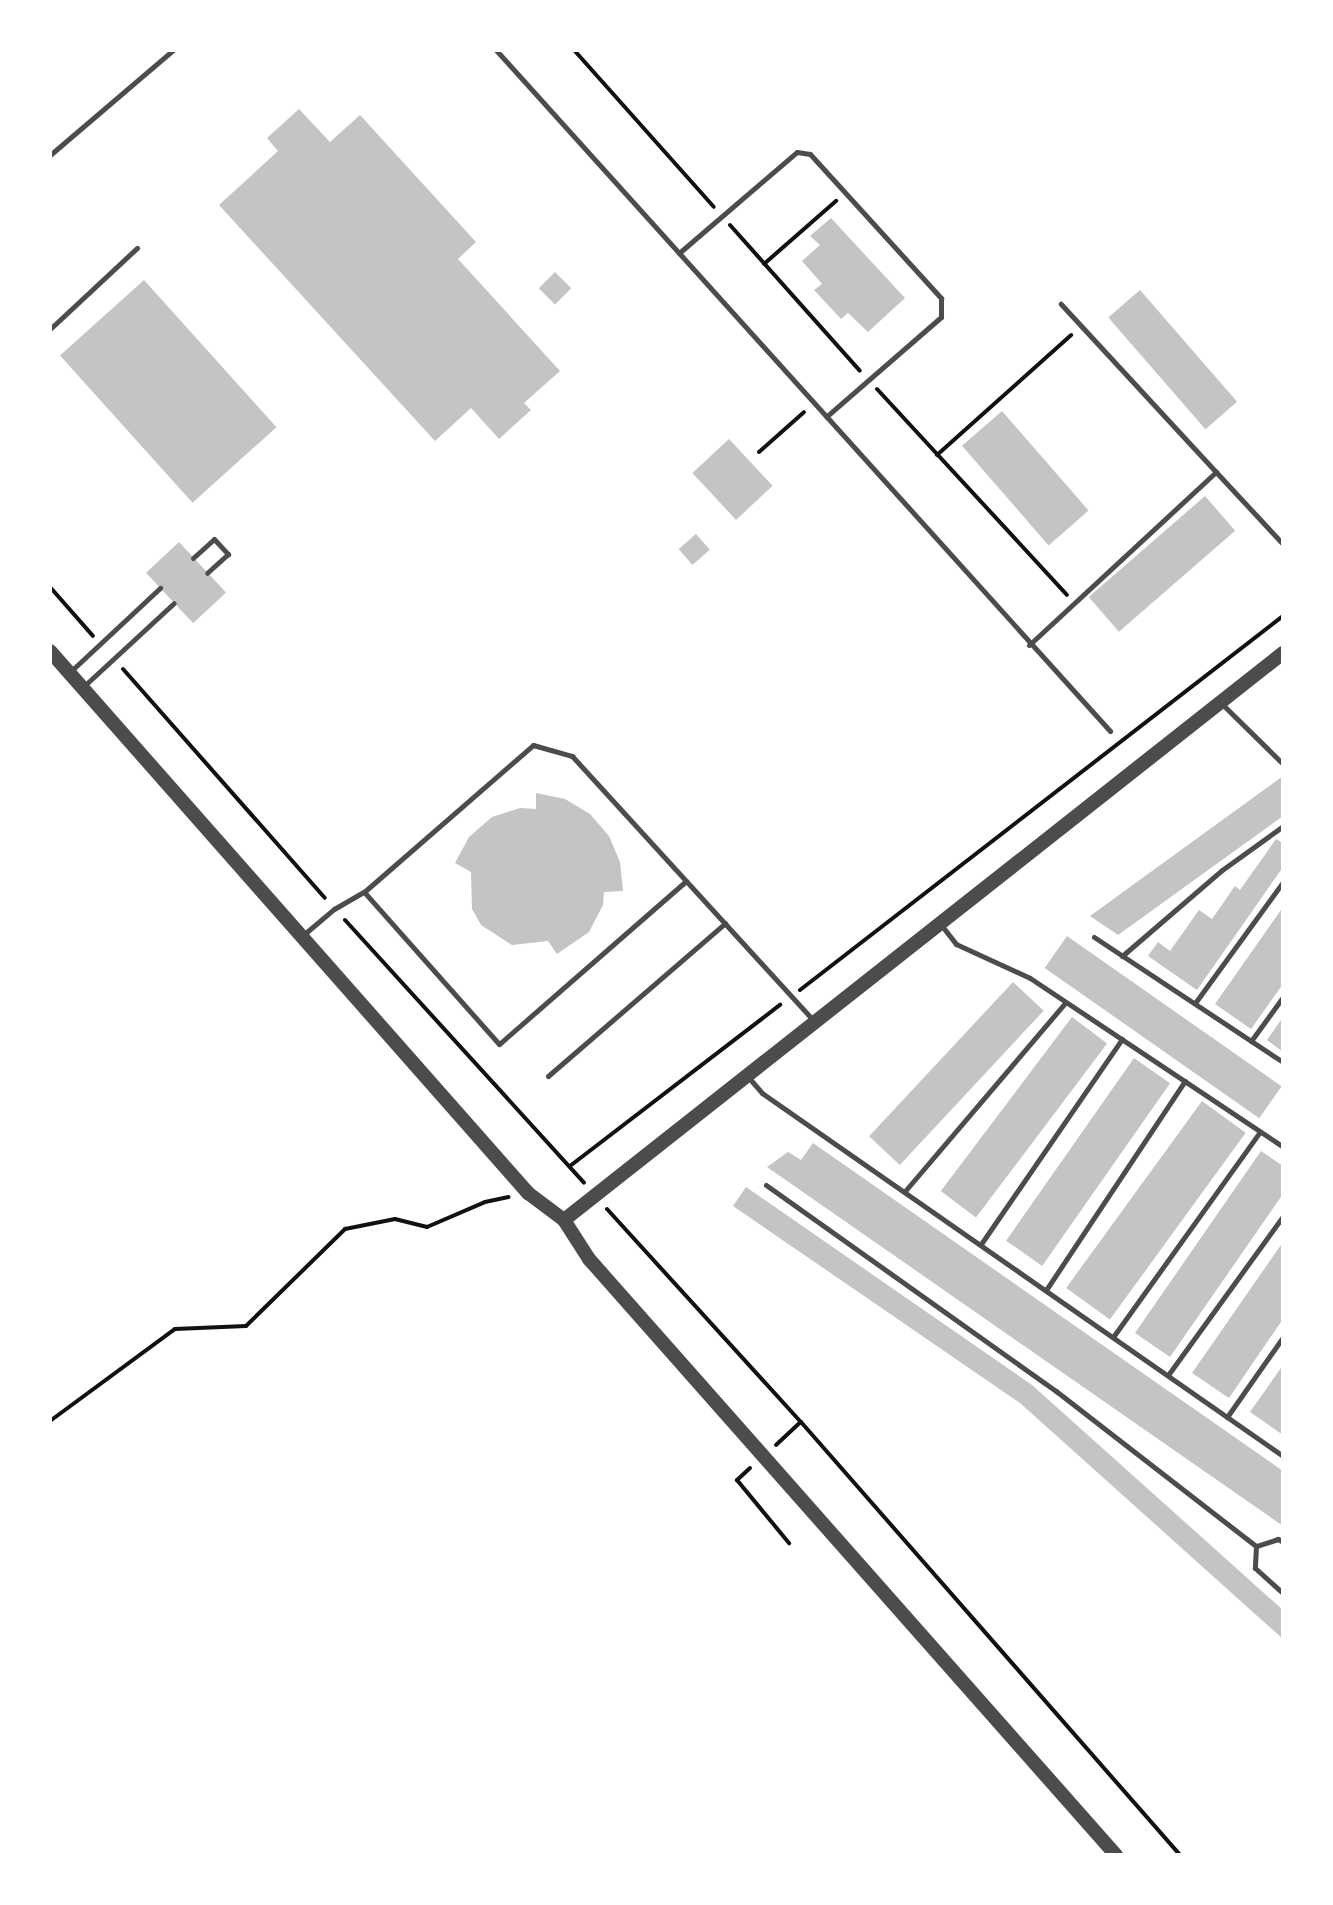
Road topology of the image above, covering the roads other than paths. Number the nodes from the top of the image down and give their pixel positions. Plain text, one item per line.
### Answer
1 (173, 50) edge
2 (496, 50) edge
3 (50, 156) edge
4 (136, 248) dead end
5 (679, 254) junction
6 (1061, 304) dead end
7 (50, 329) edge
8 (826, 417) junction
9 (1216, 472) junction
10 (1283, 544) edge
11 (193, 558) dead end
12 (207, 572) dead end
13 (160, 588) dead end
14 (174, 603) dead end
15 (1029, 645) junction
16 (50, 651) edge
17 (1281, 658) edge
18 (69, 673) junction
19 (82, 688) junction
20 (1220, 703) junction
21 (1110, 731) dead end
22 (1283, 764) edge
23 (1283, 826) edge
24 (686, 881) junction
25 (1283, 882) edge
26 (364, 892) junction
27 (940, 923) junction
28 (725, 924) junction
29 (302, 936) junction
30 (1094, 937) dead end
31 (1122, 956) junction
32 (1283, 996) edge
33 (1066, 1002) junction
34 (1195, 1003) junction
35 (814, 1022) junction
36 (1122, 1039) junction
37 (1251, 1041) junction
38 (1283, 1062) edge
39 (747, 1075) junction
40 (548, 1076) dead end
41 (1185, 1081) junction
42 (1260, 1130) junction
43 (1283, 1146) edge
44 (766, 1185) dead end
45 (905, 1191) junction
46 (1283, 1216) edge
47 (564, 1220) junction
48 (981, 1244) junction
49 (1046, 1290) junction
50 (1113, 1337) junction
51 (1283, 1337) edge
52 (1168, 1376) junction
53 (1227, 1417) junction
54 (1283, 1456) edge
55 (1283, 1542) edge
56 (1256, 1546) junction
57 (1283, 1593) edge
58 (1116, 1855) edge

1 - 3 lane
2 - 5 lane
4 - 7 lane
5 - 8 lane
5 - 8 lane
6 - 9 lane
8 - 15 lane
9 - 10 lane
9 - 15 lane
11 - 12 lane
13 - 18 lane
14 - 19 lane
15 - 21 lane
16 - 18 street
17 - 20 street
18 - 19 street
19 - 29 street
20 - 22 lane
20 - 27 street
23 - 31 lane
24 - 26 lane
24 - 26 lane
24 - 28 lane
25 - 34 lane
26 - 29 lane
27 - 33 lane
27 - 35 street
28 - 35 lane
28 - 40 lane
29 - 47 street
30 - 31 lane
31 - 34 lane
32 - 37 lane
33 - 36 lane
33 - 45 lane
34 - 37 lane
35 - 39 street
36 - 41 lane
36 - 48 lane
37 - 38 lane
39 - 45 lane
39 - 47 street
41 - 42 lane
41 - 49 lane
42 - 43 lane
42 - 50 lane
44 - 56 lane
45 - 48 lane
46 - 52 lane
47 - 58 street
48 - 49 lane
49 - 50 lane
50 - 52 lane
51 - 53 lane
52 - 53 lane
53 - 54 lane
55 - 56 lane
56 - 57 lane

